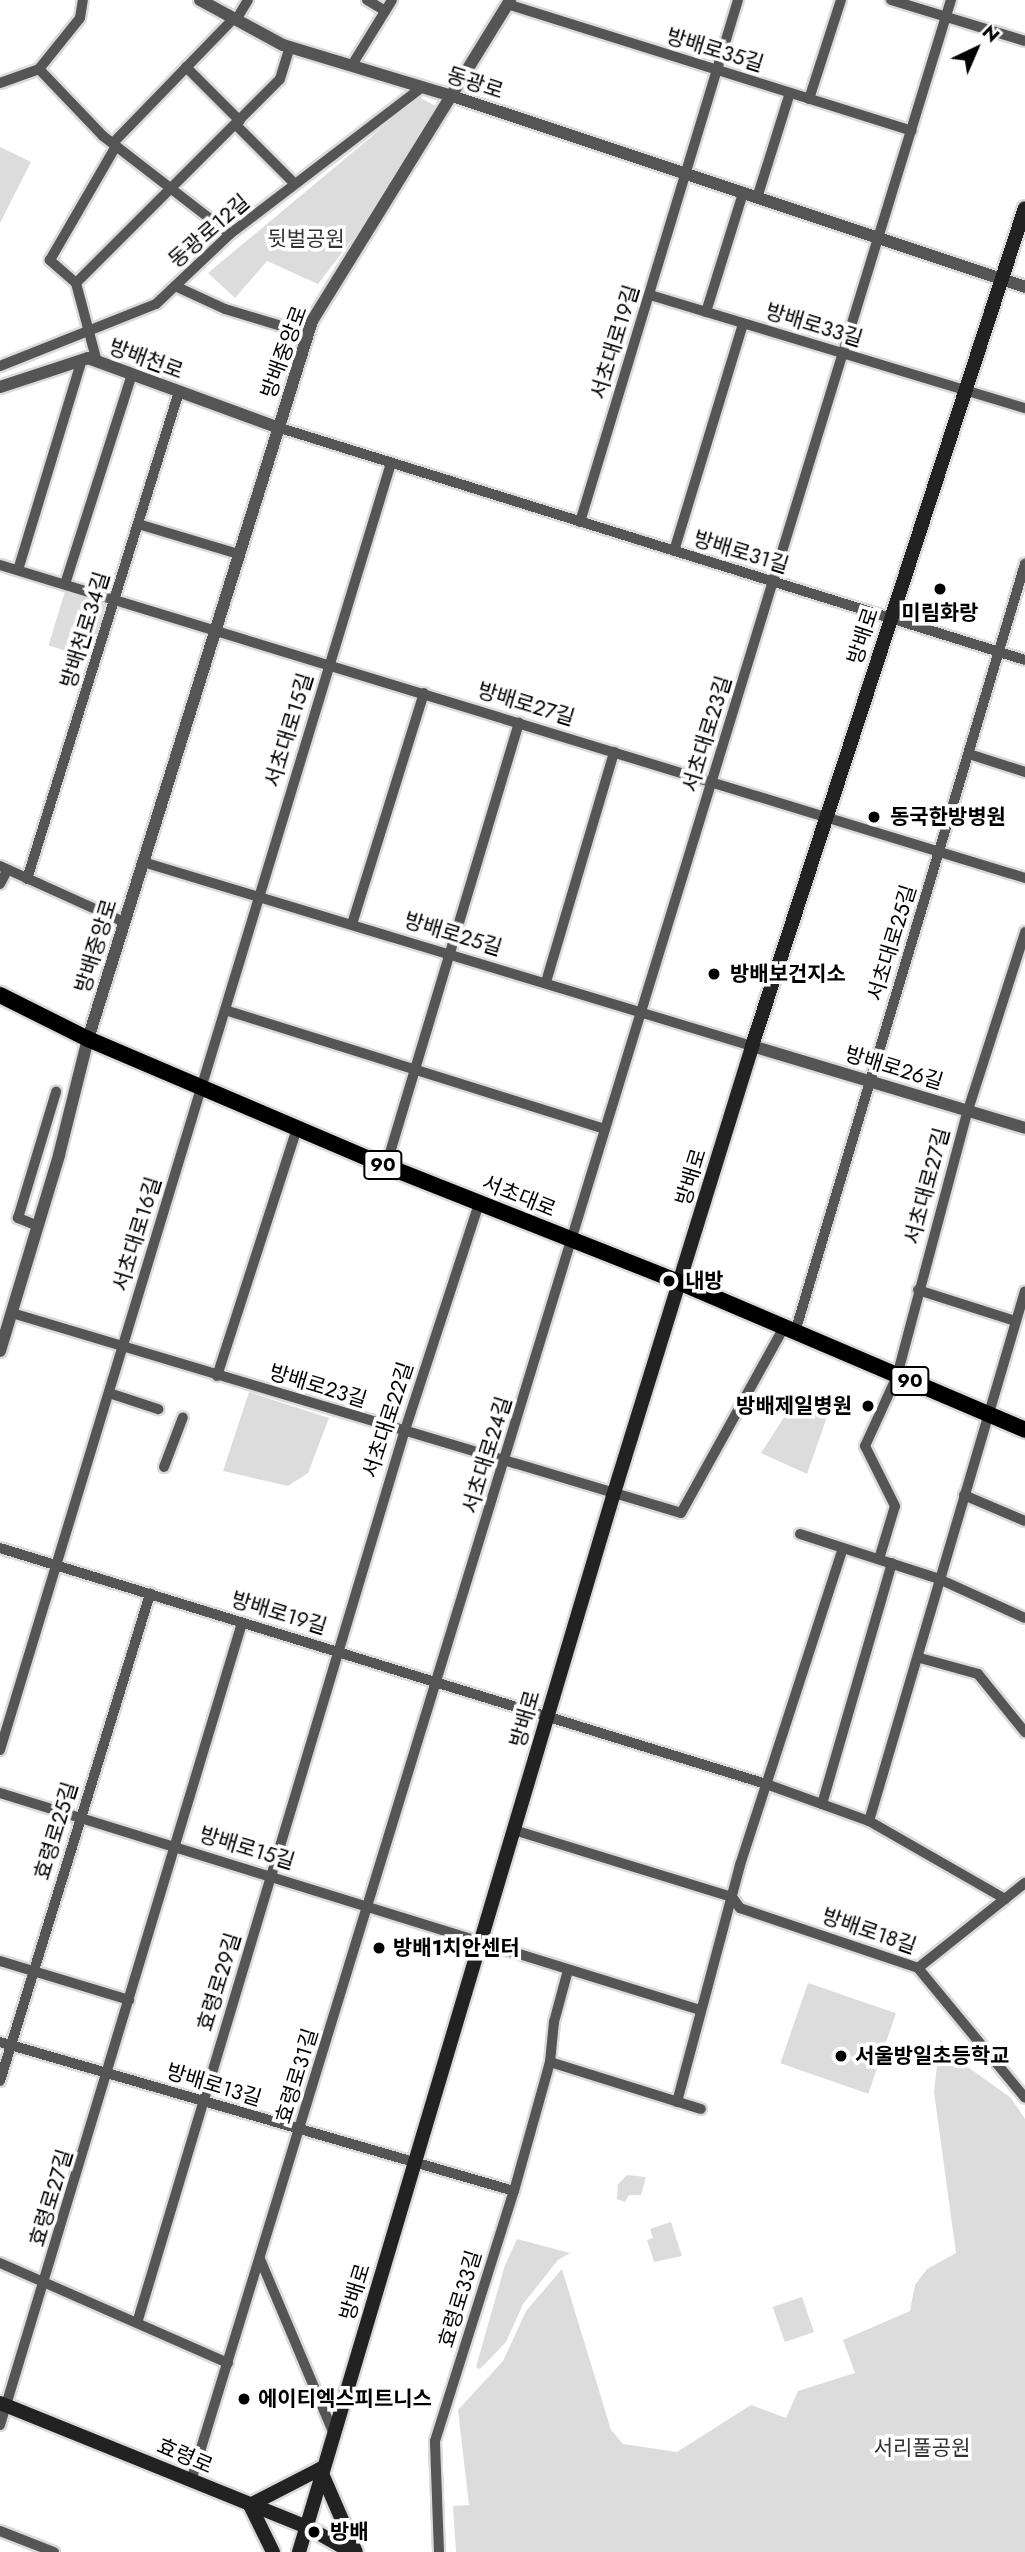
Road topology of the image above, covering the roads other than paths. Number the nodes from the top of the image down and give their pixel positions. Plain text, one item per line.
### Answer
1 (83, 0) edge
2 (200, 0) edge
3 (248, 0) edge
4 (367, 0) edge
5 (392, 0) edge
6 (738, 0) edge
7 (841, 0) edge
8 (891, 0) edge
9 (951, 0) edge
10 (508, 2) edge
11 (385, 11) junction
12 (946, 17) junction
13 (234, 20) junction
14 (1025, 41) edge
15 (290, 47) junction
16 (352, 65) junction
17 (186, 67) junction
18 (39, 69) junction
19 (720, 71) junction
20 (0, 83) edge
21 (422, 87) junction
22 (790, 93) junction
23 (452, 96) junction
24 (809, 99) junction
25 (238, 123) junction
26 (912, 131) junction
27 (114, 144) junction
28 (689, 175) junction
29 (295, 184) junction
30 (173, 190) junction
31 (743, 193) junction
32 (757, 198) junction
33 (1025, 208) edge
34 (230, 234) junction
35 (879, 239) junction
36 (1003, 281) junction
37 (76, 283) junction
38 (175, 286) junction
39 (1025, 287) edge
40 (650, 295) junction
41 (706, 312) junction
42 (743, 324) junction
43 (90, 334) junction
44 (308, 334) junction
45 (844, 354) junction
46 (82, 360) junction
47 (97, 362) junction
48 (0, 366) edge
49 (132, 374) junction
50 (0, 387) edge
51 (966, 391) junction
52 (179, 392) junction
53 (1025, 408) edge
54 (277, 427) junction
55 (391, 463) junction
56 (580, 522) junction
57 (138, 524) junction
58 (674, 551) junction
59 (238, 554) junction
60 (1025, 564) edge
61 (0, 565) edge
62 (18, 570) junction
63 (774, 582) junction
64 (65, 584) junction
65 (115, 599) junction
66 (891, 619) junction
67 (215, 629) junction
68 (999, 652) junction
69 (1025, 660) edge
70 (329, 664) junction
71 (424, 693) junction
72 (519, 722) junction
73 (614, 752) junction
74 (969, 754) junction
75 (1025, 772) edge
76 (713, 782) junction
77 (826, 816) junction
78 (940, 852) junction
79 (143, 862) junction
80 (4, 868) edge
81 (1025, 878) edge
82 (27, 879) junction
83 (0, 884) edge
84 (258, 896) junction
85 (124, 922) junction
86 (352, 925) junction
87 (1025, 932) edge
88 (449, 953) junction
89 (546, 982) junction
90 (0, 995) edge
91 (225, 1010) junction
92 (641, 1010) junction
93 (88, 1039) junction
94 (752, 1046) junction
95 (415, 1069) junction
96 (871, 1082) junction
97 (202, 1088) junction
98 (56, 1092) dead end
99 (968, 1110) junction
100 (297, 1128) junction
101 (1025, 1128) edge
102 (606, 1129) junction
103 (386, 1166) junction
104 (479, 1203) junction
105 (38, 1226) junction
106 (573, 1240) junction
107 (681, 1283) junction
108 (918, 1290) junction
109 (1025, 1291) edge
110 (12, 1313) junction
111 (1014, 1325) junction
112 (789, 1330) junction
113 (1025, 1333) edge
114 (123, 1347) junction
115 (0, 1351) edge
116 (217, 1376) junction
117 (897, 1376) junction
118 (109, 1392) junction
119 (158, 1409) dead end
120 (988, 1414) junction
121 (183, 1417) dead end
122 (1025, 1430) edge
123 (404, 1433) junction
124 (504, 1463) junction
125 (164, 1467) dead end
126 (964, 1495) junction
127 (613, 1496) junction
128 (1025, 1521) edge
129 (800, 1534) dead end
130 (0, 1548) edge
131 (843, 1548) junction
132 (879, 1559) junction
133 (892, 1563) junction
134 (57, 1565) junction
135 (939, 1579) junction
136 (150, 1594) junction
137 (1025, 1618) edge
138 (242, 1623) junction
139 (338, 1651) junction
140 (920, 1658) junction
141 (438, 1682) junction
142 (548, 1715) junction
143 (1025, 1732) edge
144 (0, 1750) edge
145 (766, 1784) junction
146 (0, 1794) edge
147 (822, 1804) junction
148 (81, 1818) junction
149 (869, 1821) junction
150 (514, 1830) junction
151 (175, 1846) junction
152 (271, 1875) junction
153 (1025, 1883) edge
154 (732, 1897) junction
155 (1005, 1899) junction
156 (369, 1905) junction
157 (482, 1942) junction
158 (0, 1961) edge
159 (918, 1968) junction
160 (34, 1970) junction
161 (568, 1970) junction
162 (129, 2000) junction
163 (700, 2010) junction
164 (6, 2043) edge
165 (550, 2062) junction
166 (107, 2074) junction
167 (0, 2081) edge
168 (1025, 2098) edge
169 (203, 2102) junction
170 (677, 2102) junction
171 (701, 2109) dead end
172 (300, 2131) junction
173 (417, 2164) junction
174 (514, 2191) junction
175 (260, 2259) junction
176 (0, 2263) edge
177 (45, 2283) junction
178 (137, 2323) junction
179 (228, 2363) junction
180 (4, 2404) edge
181 (0, 2426) edge
182 (333, 2432) junction
183 (320, 2469) junction
184 (191, 2481) junction
185 (250, 2505) junction
186 (307, 2527) junction
187 (0, 2531) edge
188 (54, 2552) edge
189 (273, 2552) edge
190 (299, 2552) edge
191 (354, 2552) edge
192 (439, 2552) edge

1 - 18 street
2 - 13 street, 동광로
3 - 13 street
4 - 11 street
5 - 11 street
6 - 19 street, 서초대로19길
7 - 24 street
8 - 12 street
9 - 12 street, 서초대로23길
10 - 19 street, 방배로35길
10 - 23 street, 방배중앙로
11 - 16 street
12 - 14 street
12 - 26 street, 서초대로23길
13 - 15 street, 동광로
13 - 17 street
15 - 16 street, 동광로
15 - 25 street
16 - 21 street, 동광로
17 - 25 street
17 - 27 street
18 - 20 street
18 - 27 street
19 - 22 street, 방배로35길
19 - 28 street, 서초대로19길
21 - 23 street, 동광로
21 - 29 street, 동광로12길
22 - 24 street, 방배로35길
22 - 32 street
23 - 28 street, 동광로
23 - 44 street, 방배중앙로
24 - 26 street, 방배로35길
25 - 29 street
25 - 30 street
26 - 35 street, 서초대로23길
27 - 30 street
27 - 37 street
28 - 31 street, 동광로
28 - 40 street, 서초대로19길
29 - 34 street, 동광로12길
30 - 34 street
30 - 37 street
31 - 32 street, 동광로
31 - 41 street
32 - 35 street, 동광로
33 - 36 main road, 방배로
34 - 38 street, 동광로12길
35 - 36 street, 동광로
35 - 45 street, 서초대로23길
36 - 39 street, 동광로
36 - 51 main road, 방배로
37 - 43 street
38 - 43 street, 동광로12길
38 - 44 street
40 - 41 street, 방배로33길
40 - 56 street, 서초대로19길
41 - 42 street, 방배로33길
42 - 45 street, 방배로33길
42 - 58 street
43 - 47 street
43 - 48 street, 동광로12길
44 - 54 street, 방배중앙로
45 - 51 street, 방배로33길
45 - 63 street, 서초대로23길
46 - 47 street, 방배천로
46 - 50 street, 방배천로
46 - 62 street
47 - 49 street, 방배천로
49 - 52 street, 방배천로
49 - 64 street
51 - 53 street, 방배로33길
51 - 66 main road, 방배로
52 - 54 street, 방배천로
52 - 57 street, 방배천로34길
54 - 55 street
54 - 59 street, 방배중앙로
55 - 56 street, 방배로31길
55 - 70 street, 서초대로15길
56 - 58 street, 방배로31길
57 - 59 street
57 - 65 street, 방배천로34길
58 - 63 street, 방배로31길
59 - 67 street, 방배중앙로
60 - 68 street, 서초대로25길
61 - 62 street, 방배로27길
62 - 64 street, 방배로27길
63 - 66 street, 방배로31길
63 - 76 street, 서초대로23길
64 - 65 street, 방배로27길
65 - 67 street, 방배로27길
65 - 82 street, 방배천로34길
66 - 68 street, 방배로31길
66 - 77 main road, 방배로
67 - 70 street, 방배로27길
67 - 79 street, 방배중앙로
68 - 69 street, 방배로31길
68 - 74 street, 서초대로25길
70 - 71 street, 방배로27길
70 - 84 street, 서초대로15길
71 - 72 street, 방배로27길
71 - 86 street
72 - 73 street, 방배로27길
72 - 88 street
73 - 76 street, 방배로27길
73 - 89 street
74 - 75 street
74 - 78 street, 서초대로25길
76 - 77 street, 방배로27길
76 - 92 street, 서초대로23길
77 - 78 street, 방배로27길
77 - 94 main road, 방배로
78 - 81 street, 방배로27길
78 - 96 street, 서초대로25길
79 - 84 street, 방배로25길
79 - 85 street, 방배중앙로
80 - 82 street
80 - 83 street
82 - 85 street
84 - 86 street, 방배로25길
84 - 91 street, 서초대로15길
85 - 93 street, 방배중앙로
86 - 88 street, 방배로25길
87 - 99 street, 서초대로27길
88 - 89 street, 방배로25길
88 - 95 street
89 - 92 street, 방배로25길
90 - 93 main road, 서초대로 / 90
91 - 95 street
91 - 97 street, 서초대로15길
92 - 94 street, 방배로25길
92 - 102 street, 서초대로23길
93 - 97 main road, 서초대로 / 90
93 - 105 street, 방배중앙로
94 - 96 street, 방배로26길
94 - 107 main road, 방배로
95 - 102 street
95 - 103 street
96 - 99 street, 방배로26길
96 - 112 street, 서초대로25길
97 - 100 main road, 서초대로 / 90
97 - 114 street, 서초대로16길
98 - 105 street
99 - 101 street, 방배로26길
99 - 108 street, 서초대로27길
100 - 103 main road, 서초대로 / 90
100 - 116 street
102 - 106 street, 서초대로23길
103 - 104 main road, 서초대로 / 90
104 - 106 main road, 서초대로 / 90
104 - 123 street, 서초대로22길
105 - 110 street, 방배중앙로
106 - 107 main road, 서초대로 / 90
106 - 124 street, 서초대로24길
107 - 112 main road, 서초대로 / 90
107 - 127 main road, 방배로
108 - 111 street
108 - 117 street, 서초대로27길
109 - 111 street
110 - 114 street, 방배로23길
110 - 115 street, 방배중앙로
111 - 113 street
111 - 120 street
112 - 117 main road, 서초대로 / 90
112 - 127 street, 서초대로25길
114 - 116 street, 방배로23길
114 - 118 street, 서초대로16길
116 - 123 street, 방배로23길
117 - 120 main road, 서초대로 / 90
117 - 132 street, 서초대로27길
118 - 119 street
118 - 134 street, 서초대로16길
120 - 122 main road, 서초대로 / 90
120 - 126 street
121 - 125 street
123 - 124 street, 방배로23길
123 - 139 street, 서초대로22길
124 - 127 street, 방배로23길
124 - 141 street, 서초대로24길
126 - 128 street
126 - 135 street
127 - 142 main road, 방배로
129 - 131 street
130 - 134 street, 방배로19길
131 - 132 street
131 - 145 street
132 - 133 street
133 - 135 street
133 - 147 street
134 - 136 street, 방배로19길
134 - 144 street, 서초대로16길
135 - 137 street
135 - 140 street
136 - 138 street, 방배로19길
136 - 148 street, 효령로25길
138 - 139 street, 방배로19길
138 - 151 street, 효령로27길
139 - 141 street, 방배로19길
139 - 152 street, 효령로29길
140 - 143 street
140 - 149 street
141 - 142 street, 방배로19길
141 - 156 street, 효령로31길
142 - 145 street, 방배로19길
142 - 150 main road, 방배로
145 - 147 street, 방배로19길
145 - 154 street
146 - 148 street, 방배로15길
147 - 149 street, 방배로19길
148 - 151 street, 방배로15길
148 - 160 street, 효령로25길
149 - 155 street, 방배로19길
150 - 154 street, 방배로18길
150 - 157 main road, 방배로
151 - 152 street, 방배로15길
151 - 162 street, 효령로27길
152 - 156 street, 방배로15길
152 - 169 street, 효령로29길
153 - 155 street
154 - 159 street, 방배로18길
154 - 163 street
155 - 159 street
156 - 157 street, 방배로15길
156 - 172 street, 효령로31길
157 - 161 street, 방배로15길
157 - 173 main road, 방배로
158 - 160 street
159 - 168 street, 방배로18길
160 - 162 street
160 - 164 street, 효령로25길
161 - 163 street, 방배로15길
161 - 165 street, 효령로33길
162 - 166 street, 효령로27길
163 - 170 street
164 - 166 street, 방배로13길
164 - 167 street, 효령로25길
165 - 170 street
165 - 174 street, 효령로33길
166 - 169 street, 방배로13길
166 - 177 street, 효령로27길
169 - 172 street, 방배로13길
169 - 178 street, 효령로29길
170 - 171 street
172 - 173 street, 방배로13길
172 - 175 street, 효령로31길
173 - 174 street
173 - 182 main road, 방배로
174 - 192 street, 효령로33길
175 - 179 street, 효령로31길
175 - 182 street
176 - 177 street
177 - 178 street
177 - 180 street, 효령로27길
178 - 179 street
179 - 184 street, 효령로31길
180 - 181 street, 효령로27길
180 - 184 main road, 효령로
182 - 183 main road, 방배로
183 - 185 main road
183 - 186 main road, 방배로
183 - 191 main road
184 - 185 main road, 효령로
185 - 186 main road, 효령로
185 - 189 main road
186 - 190 main road, 방배로
186 - 191 main road, 효령로
187 - 188 street

